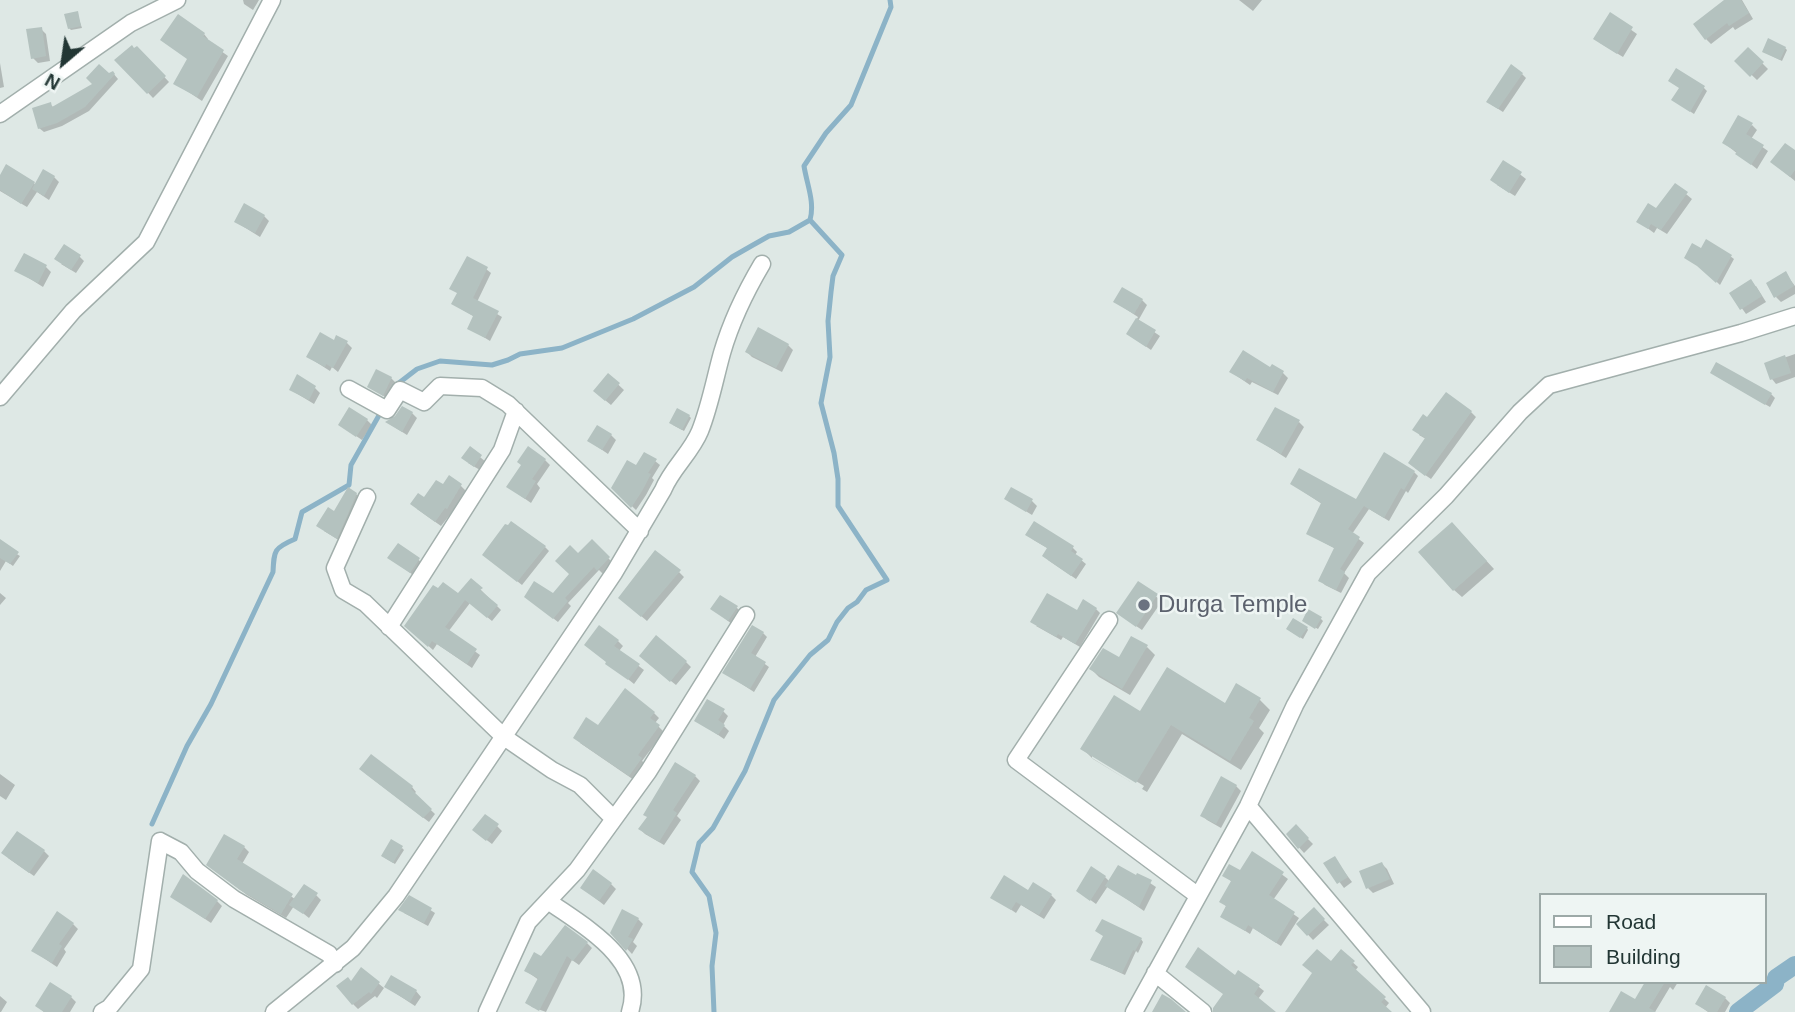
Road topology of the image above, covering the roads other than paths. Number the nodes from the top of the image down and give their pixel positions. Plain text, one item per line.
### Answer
1 (177, 0) edge
2 (272, 0) edge
3 (0, 114) edge
4 (762, 264) dead end
5 (1795, 316) edge
6 (349, 389) dead end
7 (0, 397) edge
8 (516, 411) junction
9 (367, 497) dead end
10 (640, 531) junction
11 (746, 615) dead end
12 (1109, 620) dead end
13 (389, 627) junction
14 (504, 737) junction
15 (1248, 806) junction
16 (613, 818) junction
17 (1197, 895) junction
18 (548, 901) junction
19 (335, 964) junction
20 (1155, 973) junction
21 (102, 1012) edge
22 (274, 1012) edge
23 (486, 1012) edge
24 (630, 1012) edge
25 (1134, 1012) edge
26 (1203, 1012) edge
27 (1422, 1012) edge

1 - 3 street
2 - 7 street
4 - 10 street
5 - 15 street
6 - 8 street
8 - 10 street
8 - 13 street
9 - 13 street
10 - 14 street
11 - 16 street
12 - 17 street
13 - 14 street
14 - 16 street
14 - 19 street
15 - 17 street
15 - 27 street
16 - 18 street
17 - 20 street
18 - 23 street
18 - 24 street
19 - 21 street
19 - 22 street
20 - 25 street
20 - 26 street

